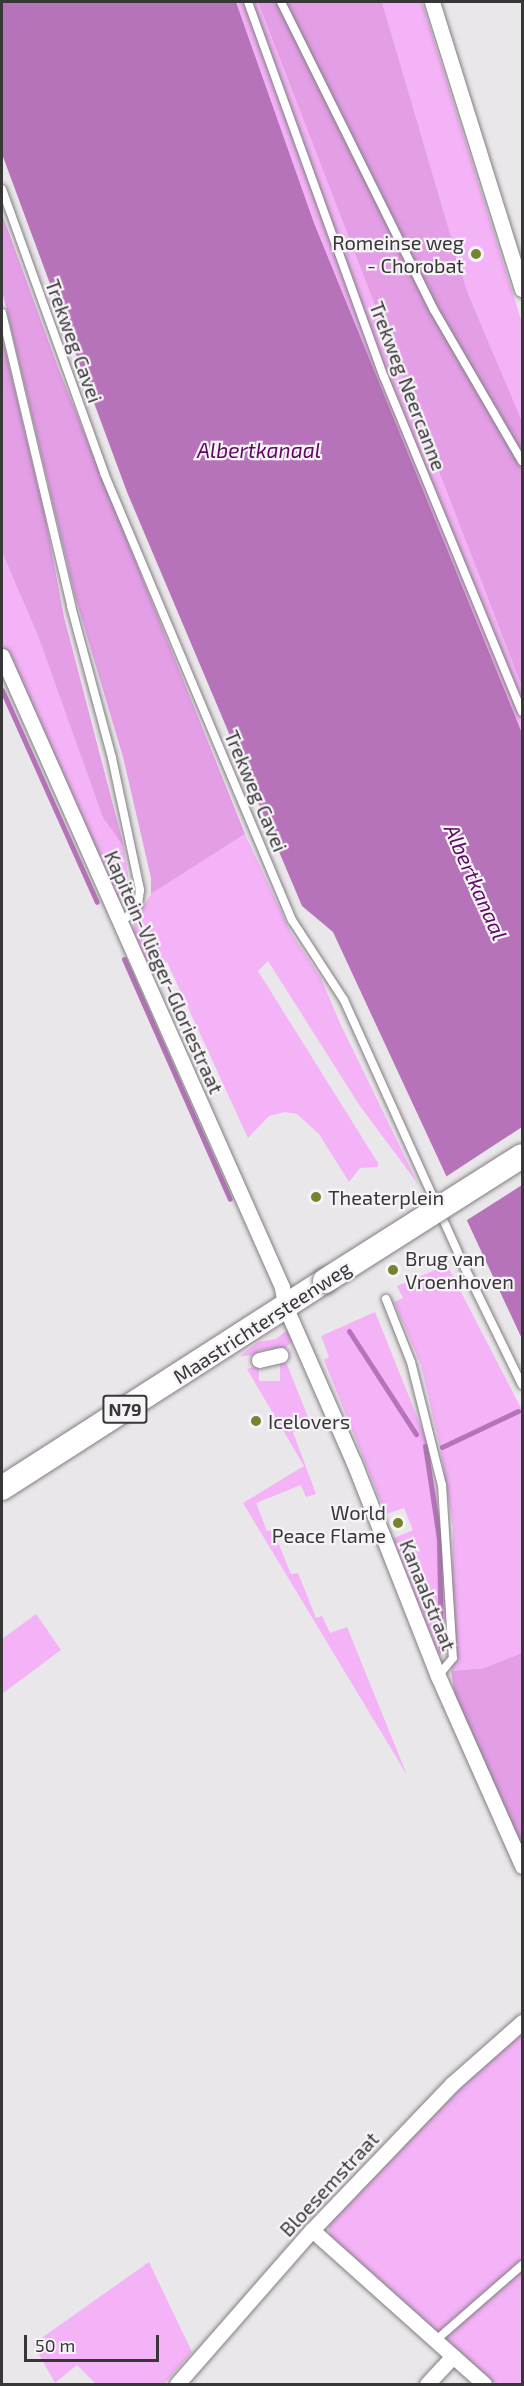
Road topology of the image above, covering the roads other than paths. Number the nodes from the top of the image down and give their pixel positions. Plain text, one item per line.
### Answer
1 (248, 2) edge
2 (280, 2) edge
3 (432, 2) edge
4 (2, 189) edge
5 (522, 289) edge
6 (2, 313) edge
7 (522, 461) edge
8 (2, 656) edge
9 (522, 712) edge
10 (120, 924) junction
11 (522, 1156) edge
12 (386, 1299) dead end
13 (285, 1306) junction
14 (280, 1355) dead end
15 (259, 1360) dead end
16 (522, 1385) edge
17 (2, 1488) edge
18 (438, 1676) junction
19 (522, 1866) edge
20 (522, 2022) edge
21 (312, 2230) junction
22 (522, 2265) edge
23 (435, 2341) junction
24 (453, 2356) junction
25 (177, 2385) edge
26 (427, 2385) edge
27 (484, 2385) edge

1 - 9 lane, Trekweg Neercanne
2 - 7 lane
3 - 5 street
4 - 16 lane, Trekweg Cavei
6 - 10 lane
8 - 10 street, Kapitein-Vlieger-Gloriestraat
10 - 13 street, Kapitein-Vlieger-Gloriestraat
11 - 13 main road, Maastrichtersteenweg / N79, bridge
12 - 18 lane
13 - 17 main road, Maastrichtersteenweg / N79
13 - 18 street, Kanaalstraat
14 - 15 street
18 - 19 street, Kanaalstraat
20 - 21 street, Bloesemstraat
21 - 23 street
21 - 25 street, Bloesemstraat
22 - 23 lane
23 - 24 street
24 - 26 street
24 - 27 street

